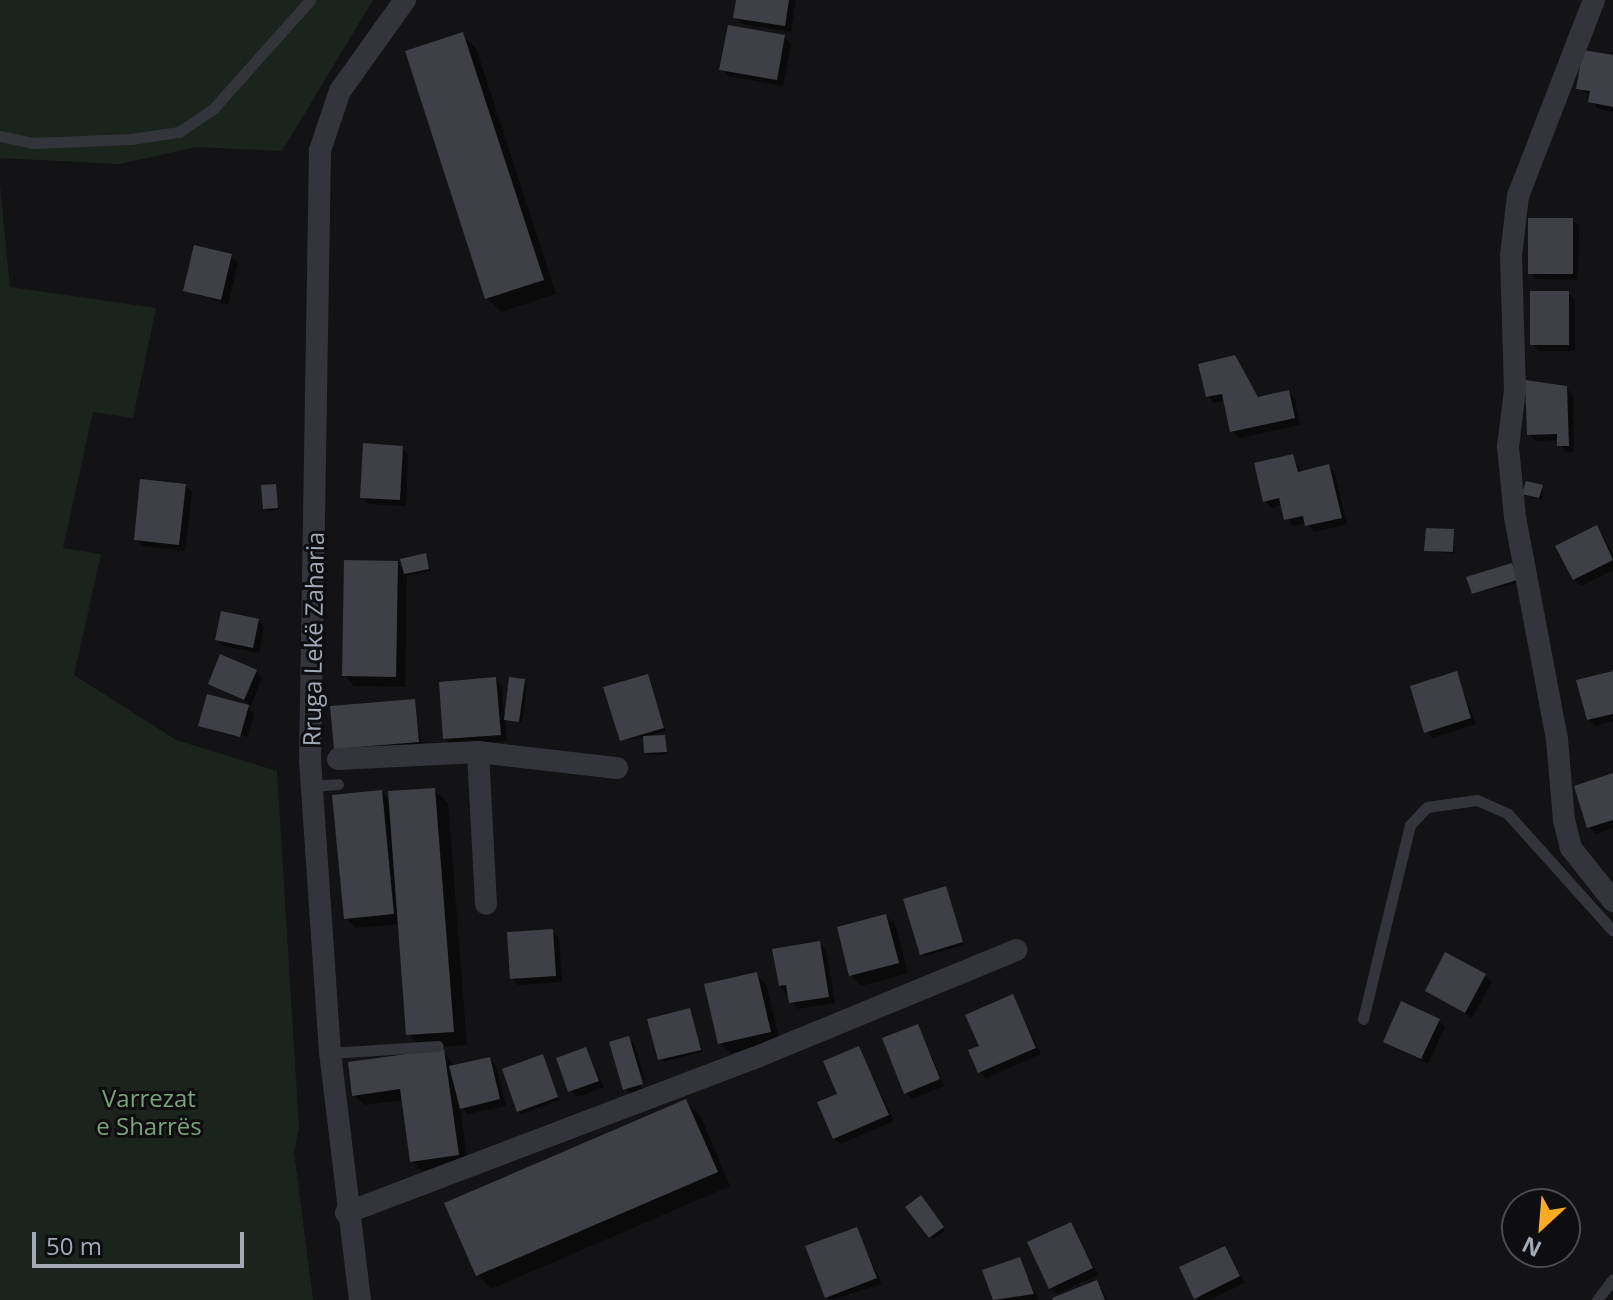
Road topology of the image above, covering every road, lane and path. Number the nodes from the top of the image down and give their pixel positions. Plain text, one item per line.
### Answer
1 (310, 0) edge
2 (405, 0) edge
3 (1594, 0) edge
4 (0, 136) edge
5 (478, 752) junction
6 (338, 759) joint
7 (310, 761) junction
8 (617, 768) dead end
9 (338, 784) dead end
10 (311, 786) junction
11 (1613, 901) edge
12 (486, 904) dead end
13 (1613, 931) edge
14 (1016, 950) dead end
15 (1363, 1019) dead end
16 (438, 1046) dead end
17 (330, 1053) junction
18 (346, 1213) junction
19 (1613, 1279) edge
20 (360, 1300) edge
21 (1597, 1300) edge

1 - 4 lane
2 - 7 street, Rruga Lekë Zaharia
3 - 11 street
5 - 6 street
5 - 8 street
5 - 12 street
6 - 7 lane
7 - 10 street, Rruga Lekë Zaharia
9 - 10 lane
10 - 17 street, Rruga Lekë Zaharia
13 - 15 lane
14 - 18 street
16 - 17 lane
17 - 18 street, Rruga Lekë Zaharia
18 - 20 street, Rruga Lekë Zaharia
19 - 21 lane

